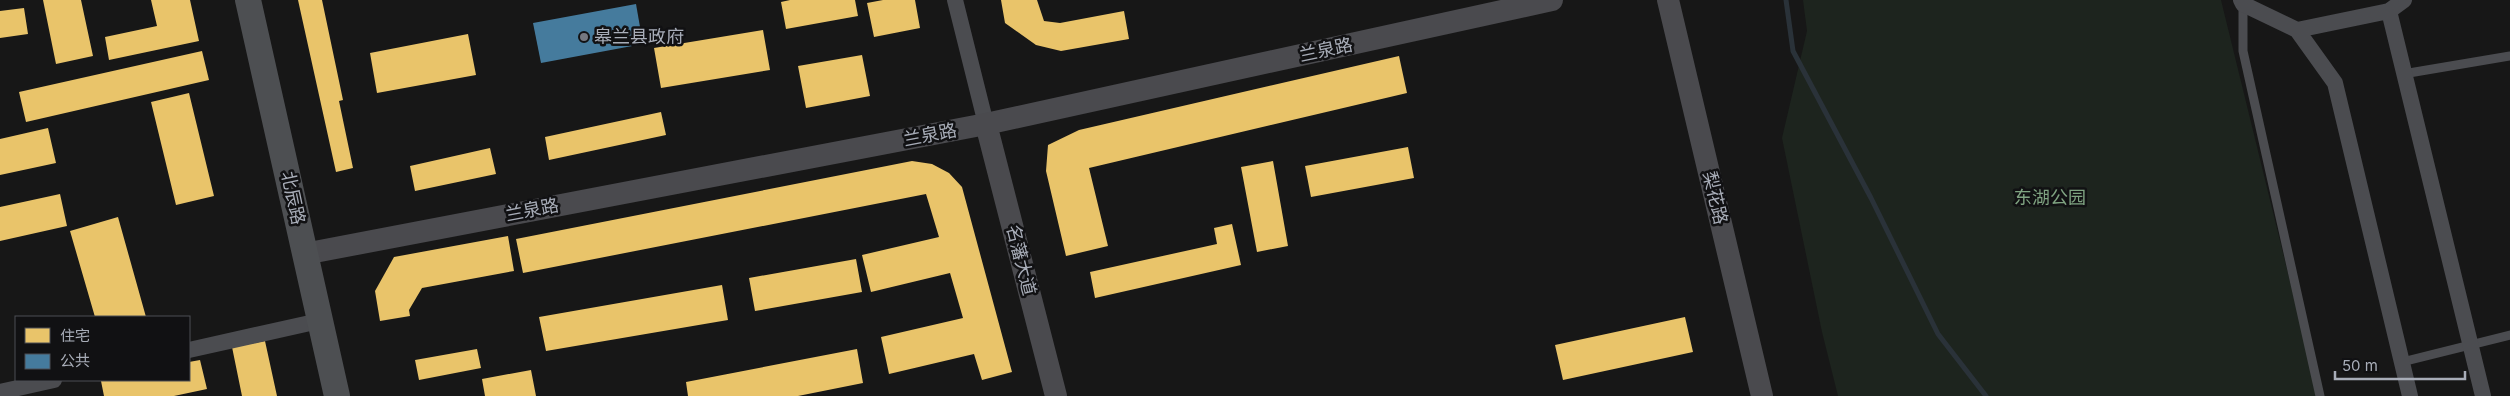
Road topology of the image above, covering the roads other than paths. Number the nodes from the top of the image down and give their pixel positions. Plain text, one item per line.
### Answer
1 (248, 0) edge
2 (955, 0) edge
3 (1552, 0) edge
4 (1668, 0) edge
5 (2404, 0) edge
6 (2242, 2) edge
7 (2389, 11) junction
8 (2297, 30) junction
9 (2510, 56) edge
10 (2403, 74) junction
11 (986, 124) junction
12 (304, 254) junction
13 (320, 321) junction
14 (2510, 335) edge
15 (2470, 345) junction
16 (190, 350) edge
17 (2402, 362) junction
18 (50, 381) edge
19 (0, 392) edge
20 (337, 396) edge
21 (1056, 396) edge
22 (1762, 396) edge
23 (2320, 396) edge
24 (2410, 396) edge
25 (2483, 396) edge

1 - 12 main road, 北辰路
2 - 11 street
3 - 11 street, 兰泉路
4 - 22 street, 梨花路
5 - 7 street
6 - 8 street
6 - 23 lane
7 - 8 street
7 - 10 street
8 - 17 street
9 - 10 lane
10 - 15 street
11 - 12 street, 兰泉路
11 - 21 street, 名藩大道
12 - 13 main road, 北辰路
13 - 16 street
13 - 20 main road, 北辰路
14 - 15 lane
15 - 17 lane
15 - 25 street
17 - 24 street
18 - 19 street

